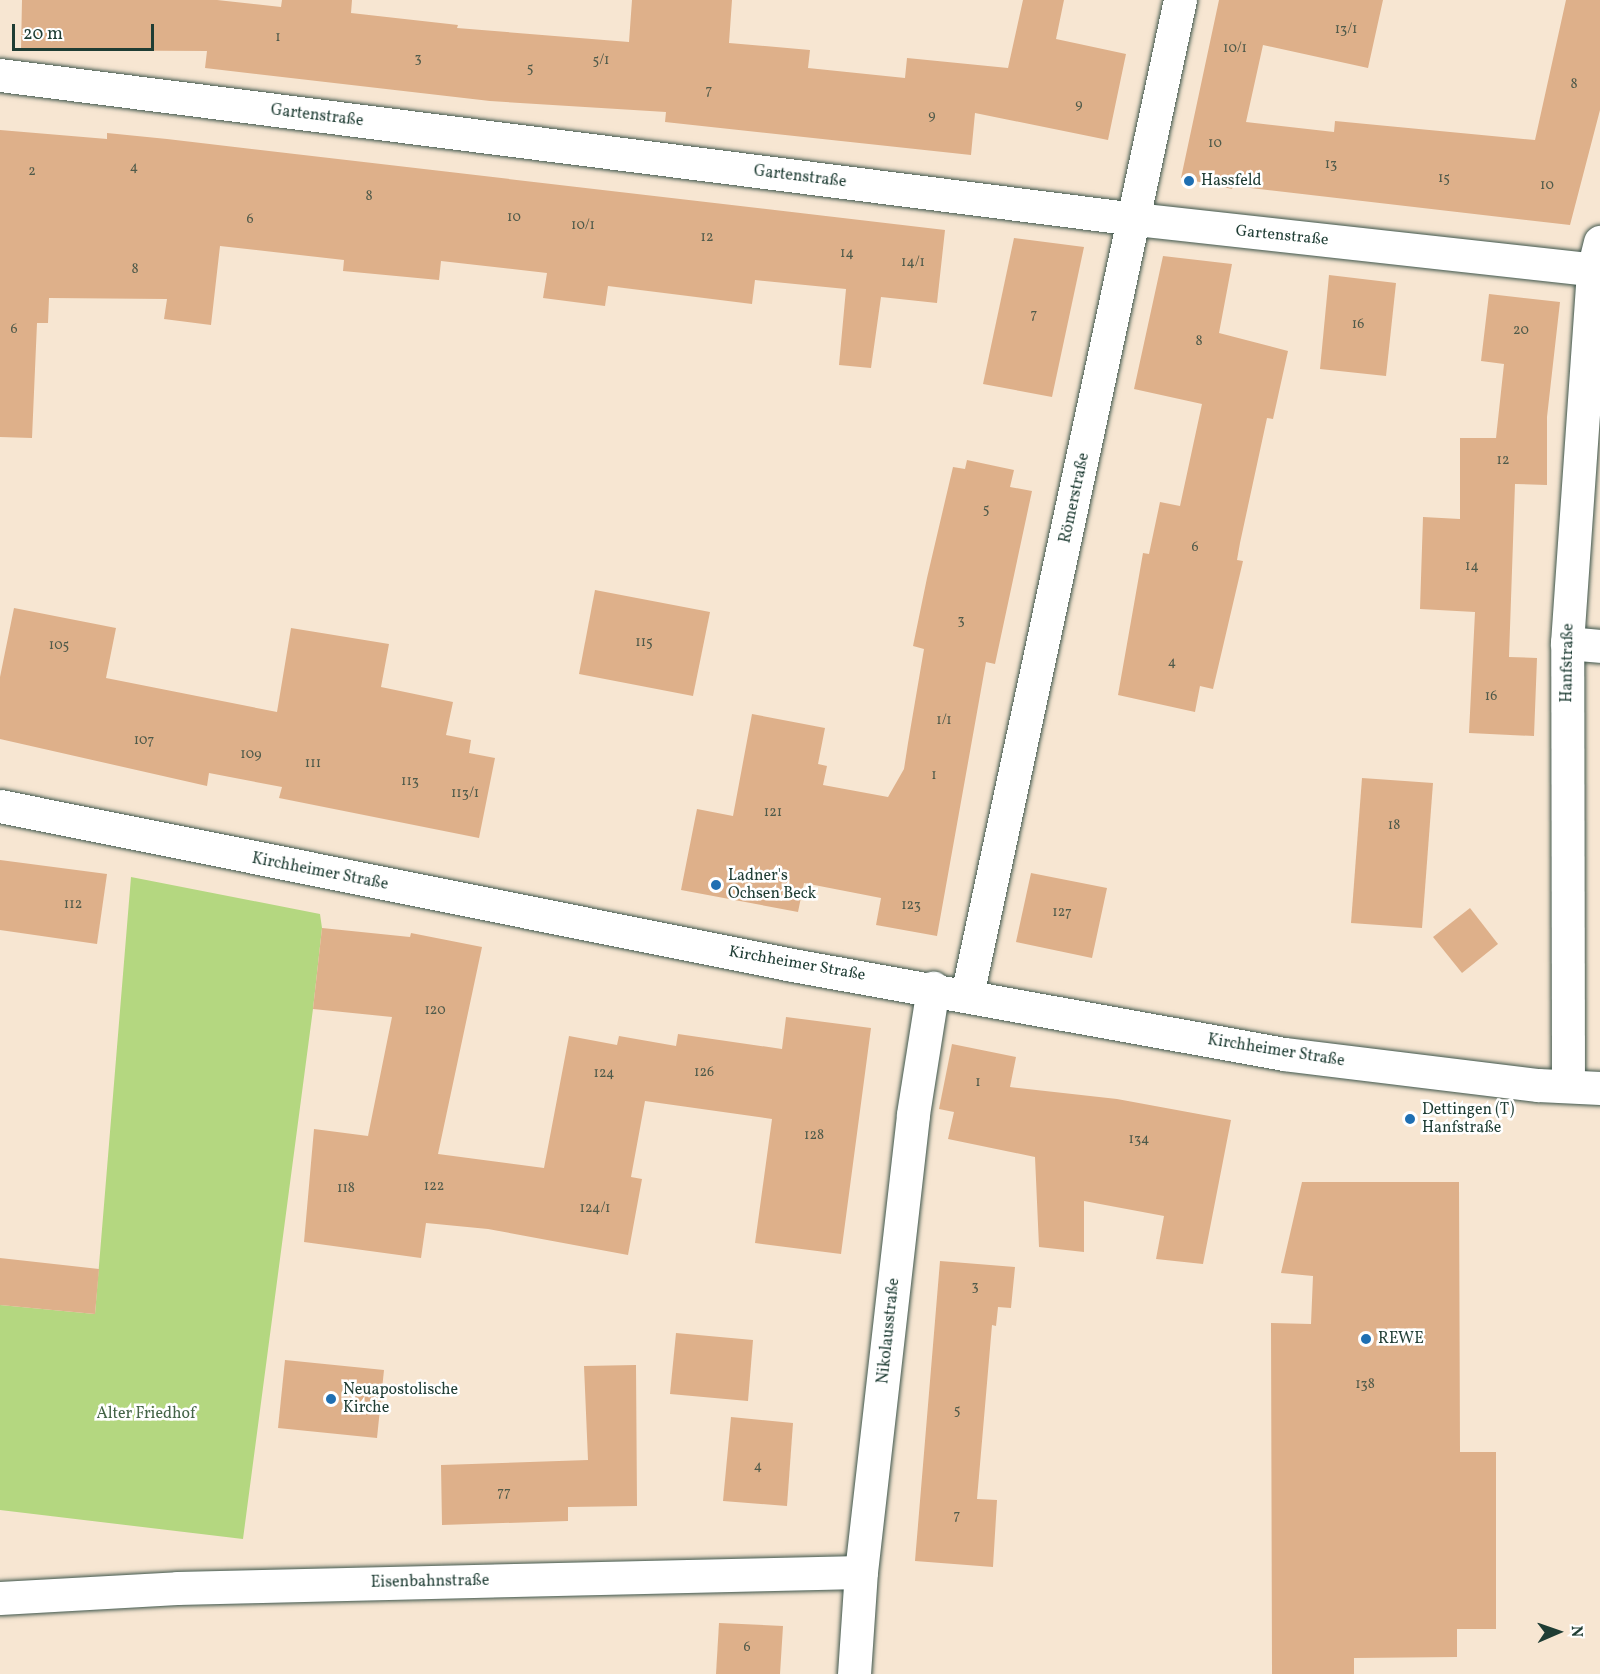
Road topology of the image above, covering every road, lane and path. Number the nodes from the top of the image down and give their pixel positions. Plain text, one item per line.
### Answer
1 (1179, 0) edge
2 (0, 75) edge
3 (1135, 219) junction
4 (1598, 261) edge
5 (1567, 643) junction
6 (1600, 646) edge
7 (0, 806) edge
8 (933, 988) junction
9 (967, 995) junction
10 (1568, 1086) junction
11 (1600, 1088) edge
12 (861, 1572) junction
13 (0, 1598) edge
14 (854, 1674) edge

1 - 3 street, Römerstraße
2 - 3 street, Gartenstraße
3 - 4 street, Gartenstraße
3 - 9 street, Römerstraße
4 - 5 street, Hanfstraße
5 - 6 street
5 - 10 street, Hanfstraße
7 - 8 street, Kirchheimer Straße
8 - 9 street, Kirchheimer Straße
8 - 12 street, Nikolausstraße
9 - 10 street, Kirchheimer Straße
10 - 11 street, Kirchheimer Straße
12 - 13 street, Eisenbahnstraße
12 - 14 street, Nikolausstraße

